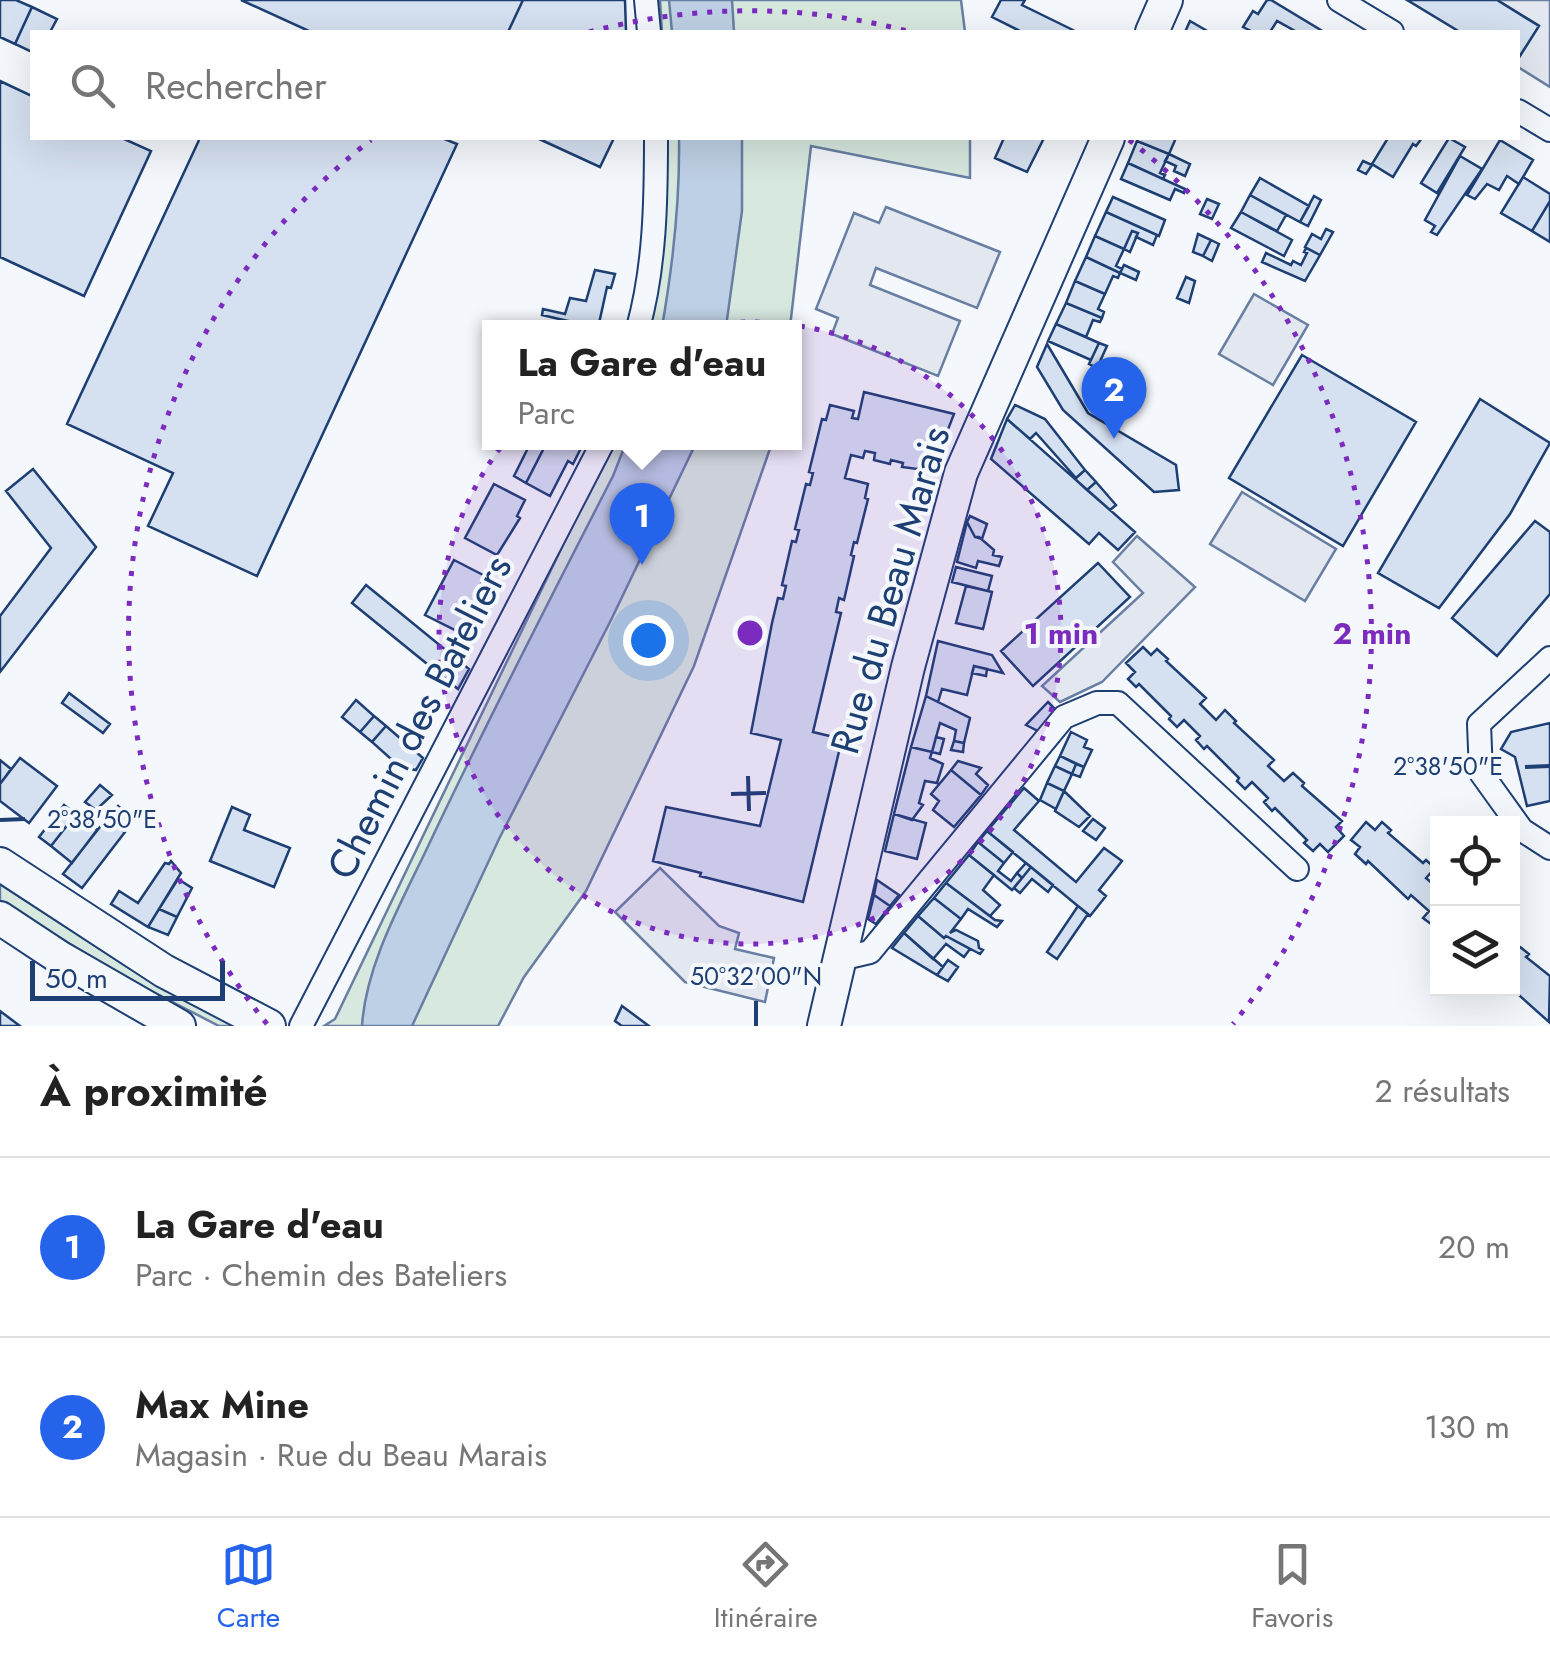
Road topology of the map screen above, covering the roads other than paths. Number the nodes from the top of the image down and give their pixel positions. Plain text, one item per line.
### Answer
1 (646, 0) edge
2 (1166, 0) edge
3 (1339, 0) edge
4 (649, 30) edge
5 (1153, 30) edge
6 (1389, 30) edge
7 (1520, 112) edge
8 (1550, 130) edge
9 (656, 140) edge
10 (1107, 140) edge
11 (640, 320) edge
12 (599, 450) edge
13 (1550, 658) edge
14 (1550, 848) edge
15 (0, 864) edge
16 (1297, 869) dead end
17 (0, 918) edge
18 (840, 959) junction
19 (179, 1026) edge
20 (269, 1026) edge
21 (302, 1026) edge
22 (824, 1026) edge

1 - 4 street
2 - 5 street
3 - 6 street
7 - 8 street
9 - 11 street
10 - 18 street, Rue du Beau Marais
12 - 21 street, Chemin des Bateliers
13 - 14 street
15 - 20 street
16 - 18 street
17 - 19 street
18 - 22 street, Rue du Beau Marais

